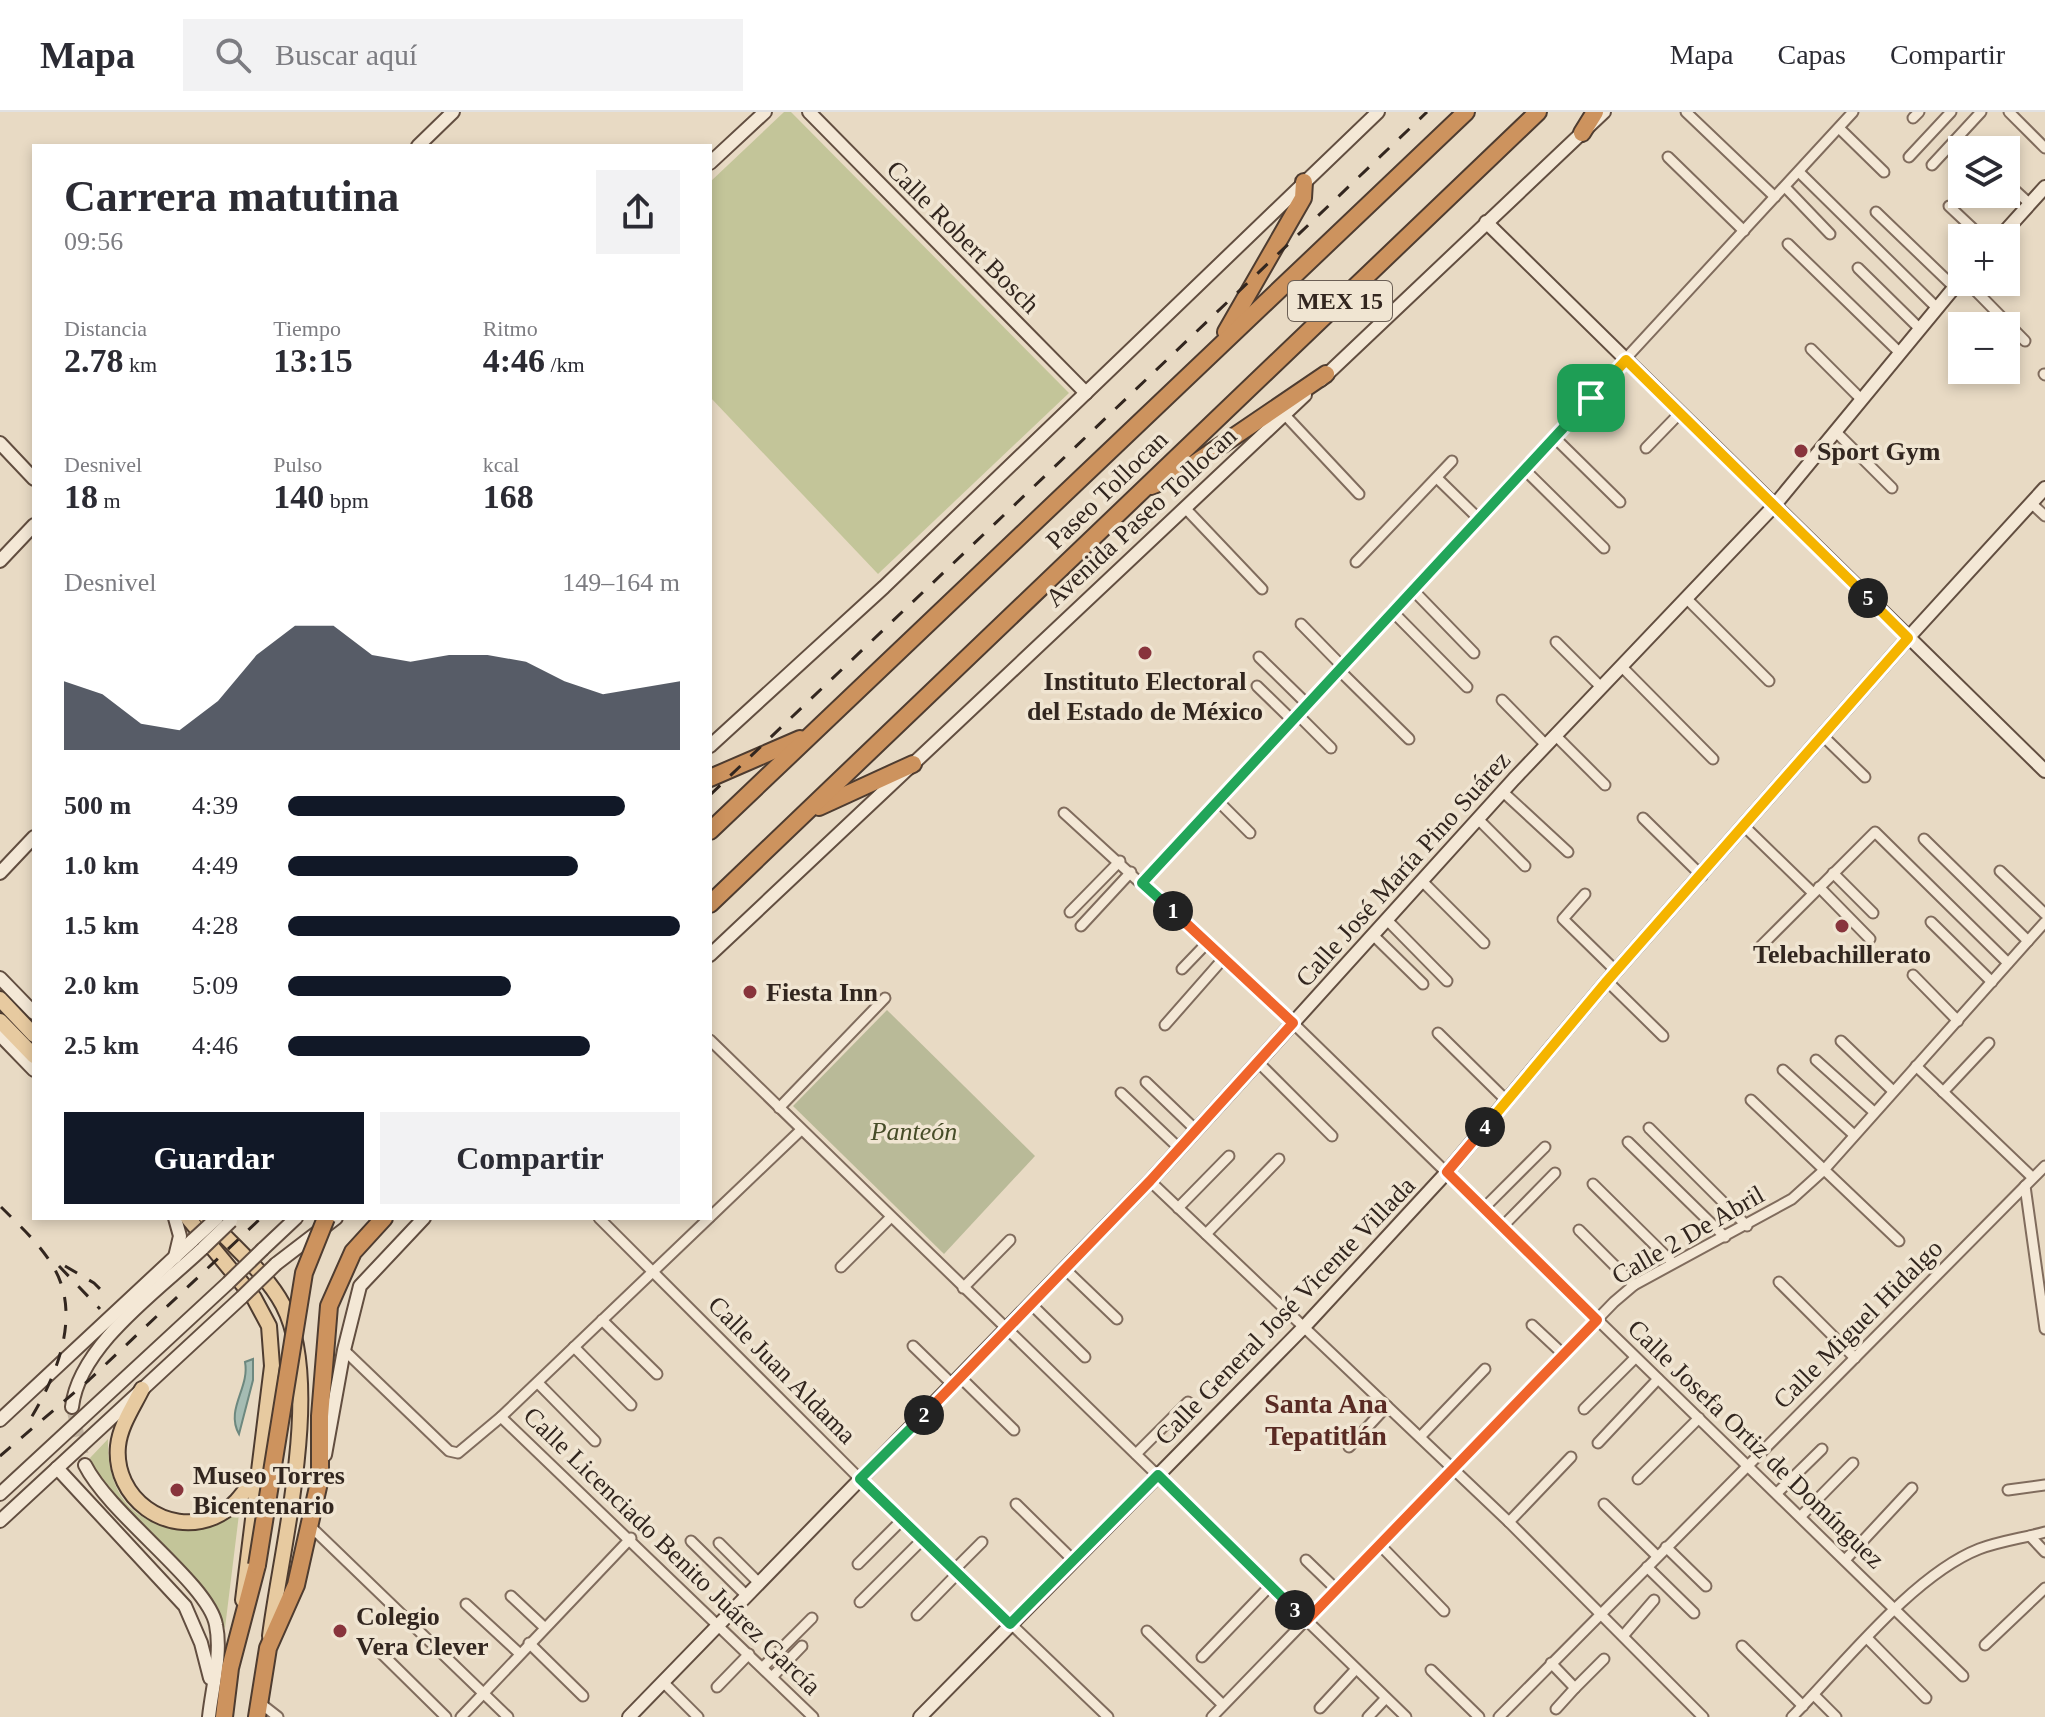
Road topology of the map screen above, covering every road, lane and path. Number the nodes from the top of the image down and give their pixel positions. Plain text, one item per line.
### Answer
1 (453, 112) edge
2 (765, 112) edge
3 (809, 112) edge
4 (1378, 112) edge
5 (1466, 112) edge
6 (1538, 112) edge
7 (1595, 112) edge
8 (1604, 112) edge
9 (1686, 112) edge
10 (1853, 112) edge
11 (1951, 112) edge
12 (1981, 112) edge
13 (2009, 112) edge
14 (1839, 128) junction
15 (1582, 133) junction
16 (420, 144) edge
17 (2045, 148) edge
18 (1668, 157) dead end
19 (1909, 157) dead end
20 (712, 161) edge
21 (1932, 165) dead end
22 (1799, 172) junction
23 (1884, 172) dead end
24 (1304, 182) junction
25 (1785, 187) junction
26 (2045, 187) edge
27 (2020, 195) edge
28 (1775, 197) junction
29 (2030, 204) junction
30 (1951, 208) edge
31 (1876, 212) dead end
32 (1486, 222) junction
33 (1968, 224) edge
34 (2012, 224) edge
35 (1744, 231) junction
36 (1830, 234) dead end
37 (1788, 244) dead end
38 (1858, 268) dead end
39 (1948, 274) edge
40 (1948, 294) edge
41 (1981, 296) edge
42 (1936, 307) junction
43 (1918, 327) junction
44 (2025, 341) dead end
45 (1811, 349) dead end
46 (1899, 352) junction
47 (1212, 354) junction
48 (1626, 360) junction
49 (1326, 374) junction
50 (1086, 393) junction
51 (1861, 399) junction
52 (1680, 413) junction
53 (1285, 415) junction
54 (1835, 431) junction
55 (1555, 438) junction
56 (0, 443) edge
57 (1646, 448) dead end
58 (1452, 461) dead end
59 (1524, 469) junction
60 (32, 477) edge
61 (1437, 478) junction
62 (1892, 488) dead end
63 (2045, 488) edge
64 (1142, 489) junction
65 (1359, 494) dead end
66 (1620, 502) dead end
67 (2031, 503) junction
68 (1774, 506) junction
69 (1186, 509) junction
70 (2045, 516) edge
71 (1479, 519) junction
72 (32, 527) edge
73 (1604, 548) dead end
74 (0, 561) edge
75 (1356, 562) dead end
76 (1262, 589) dead end
77 (1413, 590) junction
78 (1686, 598) junction
79 (1392, 611) junction
80 (1301, 624) dead end
81 (1908, 638) junction
82 (1556, 642) dead end
83 (1474, 653) dead end
84 (1259, 657) dead end
85 (1621, 666) junction
86 (1340, 668) junction
87 (1769, 681) dead end
88 (1257, 686) dead end
89 (1467, 687) dead end
90 (1601, 687) junction
91 (1502, 700) dead end
92 (1307, 704) junction
93 (1295, 718) junction
94 (806, 737) junction
95 (1824, 737) junction
96 (1409, 739) dead end
97 (1550, 740) junction
98 (712, 744) edge
99 (1331, 748) dead end
100 (1713, 759) dead end
101 (913, 764) junction
102 (2045, 771) edge
103 (712, 777) edge
104 (1865, 777) dead end
105 (1605, 785) dead end
106 (1503, 792) junction
107 (1218, 801) junction
108 (806, 812) junction
109 (1064, 813) dead end
110 (1643, 818) dead end
111 (1478, 819) junction
112 (1745, 827) junction
113 (712, 829) edge
114 (1250, 833) dead end
115 (32, 839) edge
116 (1924, 839) dead end
117 (1568, 852) dead end
118 (1120, 861) junction
119 (1525, 866) dead end
120 (2000, 871) dead end
121 (1131, 872) junction
122 (0, 873) edge
123 (1833, 873) junction
124 (1702, 876) junction
125 (1422, 881) junction
126 (1142, 883) junction
127 (1816, 890) junction
128 (1585, 894) dead end
129 (712, 902) edge
130 (1070, 912) dead end
131 (1873, 913) dead end
132 (2045, 914) edge
133 (1387, 920) junction
134 (1931, 922) dead end
135 (2045, 922) edge
136 (1081, 926) dead end
137 (1373, 935) junction
138 (1870, 939) dead end
139 (2028, 941) junction
140 (1207, 943) junction
141 (1484, 943) dead end
142 (1761, 946) dead end
143 (712, 953) edge
144 (1223, 959) junction
145 (2008, 963) junction
146 (1182, 969) dead end
147 (1913, 975) dead end
148 (1612, 976) junction
149 (0, 978) edge
150 (1447, 981) dead end
151 (1992, 982) junction
152 (1423, 984) dead end
153 (885, 998) dead end
154 (0, 999) edge
155 (32, 1011) edge
156 (0, 1021) edge
157 (1958, 1021) junction
158 (1293, 1023) junction
159 (1165, 1025) dead end
160 (32, 1033) edge
161 (1438, 1033) dead end
162 (0, 1035) edge
163 (1663, 1036) dead end
164 (1841, 1041) dead end
165 (712, 1042) edge
166 (1989, 1043) dead end
167 (32, 1054) edge
168 (1816, 1060) dead end
169 (1258, 1062) junction
170 (1916, 1066) junction
171 (32, 1068) edge
172 (1783, 1070) dead end
173 (1146, 1082) dead end
174 (1893, 1091) junction
175 (1943, 1092) junction
176 (1121, 1093) dead end
177 (1506, 1100) junction
178 (1751, 1100) dead end
179 (779, 1108) junction
180 (1874, 1112) junction
181 (1649, 1128) dead end
182 (801, 1130) junction
183 (1197, 1131) junction
184 (1854, 1135) junction
185 (1332, 1136) dead end
186 (1628, 1142) dead end
187 (1545, 1147) dead end
188 (1180, 1149) junction
189 (1229, 1156) dead end
190 (1279, 1159) dead end
191 (2045, 1166) edge
192 (1823, 1171) junction
193 (1447, 1172) junction
194 (1555, 1173) dead end
195 (1150, 1181) junction
196 (2029, 1182) junction
197 (1593, 1184) dead end
198 (1178, 1208) junction
199 (1484, 1208) junction
200 (712, 1216) edge
201 (890, 1218) junction
202 (176, 1220) edge
203 (190, 1220) edge
204 (209, 1220) edge
205 (216, 1220) edge
206 (233, 1220) edge
207 (294, 1220) edge
208 (325, 1220) edge
209 (333, 1220) edge
210 (382, 1220) edge
211 (422, 1220) edge
212 (601, 1220) edge
213 (708, 1220) edge
214 (1503, 1226) junction
215 (1747, 1226) junction
216 (1579, 1230) dead end
217 (1206, 1234) junction
218 (1725, 1237) junction
219 (1010, 1240) dead end
220 (1899, 1241) dead end
221 (198, 1244) junction
222 (174, 1259) junction
223 (1673, 1263) junction
224 (841, 1267) dead end
225 (1066, 1270) junction
226 (653, 1272) junction
227 (1779, 1282) dead end
228 (1634, 1285) junction
229 (963, 1288) junction
230 (1032, 1305) junction
231 (1117, 1319) dead end
232 (602, 1320) junction
233 (1597, 1320) junction
234 (1532, 1325) dead end
235 (1304, 1327) junction
236 (2045, 1329) edge
237 (1007, 1331) junction
238 (913, 1346) dead end
239 (574, 1347) junction
240 (344, 1350) junction
241 (1563, 1354) junction
242 (1085, 1357) dead end
243 (1635, 1358) junction
244 (1855, 1358) junction
245 (1485, 1369) dead end
246 (657, 1374) dead end
247 (1658, 1379) junction
248 (956, 1381) junction
249 (538, 1383) junction
250 (142, 1389) junction
251 (1188, 1402) dead end
252 (631, 1405) dead end
253 (1387, 1406) junction
254 (72, 1407) tunnel mouth
255 (1584, 1409) dead end
256 (501, 1417) junction
257 (1699, 1418) junction
258 (0, 1420) edge
259 (1014, 1430) dead end
260 (1420, 1437) junction
261 (595, 1441) dead end
262 (1598, 1443) dead end
263 (1349, 1447) dead end
264 (1822, 1449) dead end
265 (1136, 1454) junction
266 (1571, 1457) dead end
267 (1853, 1463) dead end
268 (85, 1465) tunnel mouth
269 (1748, 1466) junction
270 (57, 1468) junction
271 (1454, 1470) junction
272 (256, 1474) junction
273 (1158, 1475) junction
274 (320, 1478) junction
275 (860, 1479) junction
276 (1638, 1479) dead end
277 (2045, 1485) edge
278 (1912, 1488) dead end
279 (2008, 1490) dead end
280 (1777, 1493) junction
281 (0, 1494) edge
282 (1016, 1504) dead end
283 (1604, 1504) dead end
284 (1801, 1516) junction
285 (903, 1519) junction
286 (0, 1521) edge
287 (1509, 1522) junction
288 (308, 1524) junction
289 (2045, 1532) edge
290 (2030, 1536) junction
291 (631, 1538) junction
292 (923, 1539) junction
293 (691, 1541) dead end
294 (982, 1542) dead end
295 (719, 1543) dead end
296 (1380, 1545) junction
297 (1666, 1547) junction
298 (2045, 1552) edge
299 (1657, 1556) junction
300 (1073, 1560) junction
301 (1306, 1560) dead end
302 (1845, 1560) junction
303 (858, 1564) dead end
304 (1647, 1567) junction
305 (956, 1572) junction
306 (759, 1583) junction
307 (1270, 1586) junction
308 (1706, 1586) dead end
309 (2045, 1588) edge
310 (1337, 1590) junction
311 (511, 1596) dead end
312 (747, 1596) junction
313 (1654, 1600) dead end
314 (860, 1602) dead end
315 (466, 1604) dead end
316 (1896, 1610) junction
317 (1444, 1611) dead end
318 (1694, 1613) dead end
319 (1599, 1614) junction
320 (917, 1615) dead end
321 (812, 1618) dead end
322 (242, 1620) junction
323 (1306, 1621) junction
324 (1010, 1624) junction
325 (718, 1625) junction
326 (544, 1627) junction
327 (1147, 1631) dead end
328 (1623, 1636) junction
329 (1868, 1639) junction
330 (529, 1643) junction
331 (373, 1645) dead end
332 (1985, 1645) dead end
333 (802, 1646) dead end
334 (1742, 1646) dead end
335 (268, 1648) junction
336 (519, 1653) junction
337 (749, 1654) junction
338 (1202, 1657) dead end
339 (1604, 1659) dead end
340 (1551, 1663) junction
341 (763, 1667) junction
342 (230, 1668) junction
343 (1356, 1669) junction
344 (1431, 1670) dead end
345 (1963, 1676) dead end
346 (772, 1677) junction
347 (663, 1682) junction
348 (717, 1687) dead end
349 (1575, 1688) junction
350 (212, 1690) junction
351 (483, 1692) junction
352 (1814, 1695) junction
353 (583, 1696) dead end
354 (1386, 1698) junction
355 (1926, 1698) dead end
356 (1223, 1705) junction
357 (1803, 1706) junction
358 (1320, 1708) dead end
359 (1556, 1709) dead end
360 (258, 1710) edge
361 (211, 1717) edge
362 (224, 1717) edge
363 (278, 1717) edge
364 (446, 1717) edge
365 (461, 1717) edge
366 (508, 1717) edge
367 (629, 1717) edge
368 (698, 1717) edge
369 (813, 1717) edge
370 (920, 1717) edge
371 (1108, 1717) edge
372 (1212, 1717) edge
373 (1368, 1717) edge
374 (1406, 1717) edge
375 (1479, 1717) edge
376 (1499, 1717) edge
377 (1703, 1717) edge
378 (1792, 1717) edge
379 (1836, 1717) edge

1 - 16 main road
2 - 20 main road
3 - 50 main road, Calle Robert Bosch
4 - 24 main road
5 - 47 highway, Paseo Tollocan / MEX 15
6 - 64 highway, Paseo Tollocan / MEX 15
7 - 15 highway
8 - 15 main road, Avenida Paseo Tollocan
9 - 28 street
10 - 14 street
11 - 19 street
12 - 21 street
13 - 17 street
14 - 22 street
14 - 23 street
15 - 32 main road, Avenida Paseo Tollocan
18 - 35 street
22 - 25 street
22 - 42 street
24 - 47 highway
24 - 50 main road
25 - 28 street
25 - 36 street
26 - 29 main road
27 - 29 street
28 - 35 street
29 - 34 main road
30 - 33 street
31 - 39 street
32 - 48 main road
32 - 49 main road, Avenida Paseo Tollocan
35 - 48 street
37 - 46 street
38 - 43 street
40 - 42 main road, Calle José María Pino Suárez
41 - 44 street
42 - 43 main road, Calle José María Pino Suárez
43 - 46 main road, Calle José María Pino Suárez
45 - 51 street
46 - 51 main road, Calle José María Pino Suárez
47 - 94 highway, Paseo Tollocan / MEX 15
48 - 52 main road
48 - 55 street
49 - 53 main road, Avenida Paseo Tollocan
49 - 64 highway
50 - 98 main road
51 - 54 main road, Calle José María Pino Suárez
52 - 57 street
52 - 68 main road
53 - 65 street
53 - 69 main road, Avenida Paseo Tollocan
54 - 62 street
54 - 68 main road, Calle José María Pino Suárez
55 - 59 street
55 - 66 street
56 - 60 main road
58 - 61 street
59 - 71 street
59 - 73 street
61 - 71 street
61 - 75 street
63 - 67 main road, Calle General José Vicente Villada
64 - 108 highway, Paseo Tollocan / MEX 15
67 - 70 street
67 - 81 main road, Calle General José Vicente Villada
68 - 78 main road, Calle José María Pino Suárez
68 - 81 main road
69 - 76 street
69 - 101 main road, Avenida Paseo Tollocan
71 - 77 street
72 - 74 main road
77 - 79 street
77 - 83 street
78 - 85 main road, Calle José María Pino Suárez
78 - 87 street
79 - 86 street
79 - 89 street
80 - 86 street
81 - 95 main road, Calle General José Vicente Villada
81 - 102 main road
82 - 90 street
84 - 92 street
85 - 90 main road, Calle José María Pino Suárez
85 - 100 street
86 - 92 street
86 - 96 street
88 - 93 street
90 - 97 main road, Calle José María Pino Suárez
91 - 97 street
92 - 93 street
93 - 99 street
93 - 107 street
94 - 103 highway
94 - 113 highway, Paseo Tollocan / MEX 15
95 - 104 street
95 - 112 main road, Calle General José Vicente Villada
97 - 105 street
97 - 106 main road, Calle José María Pino Suárez
101 - 108 highway
101 - 143 main road, Avenida Paseo Tollocan
106 - 111 main road, Calle José María Pino Suárez
106 - 117 street
107 - 114 street
107 - 126 street
108 - 129 highway, Paseo Tollocan / MEX 15
109 - 118 street, Calle Josefa Ortiz de Domínguez
110 - 124 street
111 - 119 street
111 - 125 main road, Calle José María Pino Suárez
112 - 124 main road, Calle General José Vicente Villada
112 - 127 street
115 - 122 main road
116 - 139 street
118 - 121 street, Calle Josefa Ortiz de Domínguez
118 - 130 street
120 - 132 street
121 - 126 street, Calle Josefa Ortiz de Domínguez
121 - 136 street
123 - 127 street
123 - 131 street
123 - 145 street
124 - 148 main road, Calle General José Vicente Villada
125 - 133 main road, Calle José María Pino Suárez
125 - 141 street
126 - 140 street, Calle Josefa Ortiz de Domínguez
127 - 138 street
127 - 142 street
128 - 148 street
133 - 137 main road, Calle José María Pino Suárez
133 - 150 street
134 - 151 street
135 - 139 street, Calle 2 De Abril
137 - 152 street
137 - 158 main road, Calle José María Pino Suárez
139 - 145 street, Calle 2 De Abril
140 - 144 street, Calle Josefa Ortiz de Domínguez
140 - 146 street
144 - 158 street, Calle Josefa Ortiz de Domínguez
144 - 159 street
145 - 151 street, Calle 2 De Abril
147 - 157 street
148 - 163 street
148 - 177 main road, Calle General José Vicente Villada
149 - 155 main road
151 - 157 street, Calle 2 De Abril
153 - 179 street
154 - 160 main road
156 - 167 main road
157 - 170 street, Calle 2 De Abril
158 - 169 main road, Calle José María Pino Suárez
158 - 193 street, Calle Josefa Ortiz de Domínguez
161 - 177 street
162 - 171 main road
164 - 174 street
165 - 179 street
166 - 175 street
168 - 180 street
169 - 183 main road, Calle José María Pino Suárez
169 - 185 street
170 - 174 street, Calle 2 De Abril
170 - 175 street
172 - 184 street
173 - 183 street
174 - 180 street, Calle 2 De Abril
175 - 196 street
176 - 188 street
177 - 193 main road, Calle General José Vicente Villada
178 - 192 street
179 - 182 street
180 - 184 street, Calle 2 De Abril
181 - 215 street
182 - 200 street
182 - 201 street
183 - 188 main road, Calle José María Pino Suárez
184 - 192 street, Calle 2 De Abril
186 - 218 street
187 - 199 street
188 - 195 main road, Calle José María Pino Suárez
189 - 198 street
190 - 217 street
191 - 196 street, Calle Miguel Hidalgo
192 - 215 street, Calle 2 De Abril
192 - 220 street
193 - 199 street, Calle Josefa Ortiz de Domínguez
193 - 235 main road, Calle General José Vicente Villada
194 - 214 street
195 - 198 street
195 - 225 main road, Calle José María Pino Suárez
196 - 236 street
196 - 244 street, Calle Miguel Hidalgo
197 - 223 street
198 - 217 street
199 - 214 street, Calle Josefa Ortiz de Domínguez
201 - 224 street
201 - 229 street
202 - 222 main road
203 - 272 main road
204 - 335 main road
205 - 221 main road, bridge
206 - 221 main road, bridge
207 - 281 main road, bridge
208 - 322 highway, bridge
209 - 250 main road, bridge
210 - 274 highway
211 - 240 main road
212 - 226 street, Calle Juan Aldama
213 - 226 street
214 - 233 street, Calle Josefa Ortiz de Domínguez
215 - 218 street, Calle 2 De Abril
216 - 228 street
217 - 235 street
218 - 223 street, Calle 2 De Abril
219 - 229 street
221 - 222 main road
221 - 254 main road
222 - 258 main road
223 - 228 street, Calle 2 De Abril
225 - 230 main road, Calle José María Pino Suárez
225 - 231 street
226 - 232 street
226 - 275 street, Calle Juan Aldama
227 - 244 street
228 - 233 street, Calle 2 De Abril
229 - 237 street
230 - 237 main road, Calle José María Pino Suárez
230 - 242 street
232 - 239 street
232 - 246 street
233 - 241 street, Calle 2 De Abril
233 - 243 street, Calle Josefa Ortiz de Domínguez
234 - 241 street
235 - 253 street
235 - 273 main road, Calle General José Vicente Villada
237 - 248 main road, Calle José María Pino Suárez
237 - 265 street
238 - 248 street
239 - 249 street
239 - 252 street
240 - 256 street
240 - 274 main road
241 - 271 street, Calle 2 De Abril
243 - 247 street, Calle Josefa Ortiz de Domínguez
243 - 255 street
244 - 269 street, Calle Miguel Hidalgo
245 - 260 street
247 - 257 street, Calle Josefa Ortiz de Domínguez
247 - 262 street
248 - 259 street
248 - 275 main road, Calle José María Pino Suárez
249 - 256 street
249 - 261 street
250 - 270 main road
250 - 272 main road
251 - 265 street
253 - 260 street
253 - 263 street
256 - 291 street, Calle Licenciado Benito Juárez García
257 - 269 street, Calle Josefa Ortiz de Domínguez
257 - 276 street
260 - 271 street
264 - 280 street
265 - 273 street
266 - 287 street
267 - 284 street
268 - 350 main road
269 - 280 street, Calle Josefa Ortiz de Domínguez
269 - 297 street, Calle Miguel Hidalgo
270 - 286 main road
270 - 350 main road
271 - 287 street
271 - 296 street, Calle 2 De Abril
272 - 322 main road
273 - 300 main road, Calle General José Vicente Villada
273 - 307 street
274 - 288 highway
275 - 285 street, Calle Juan Aldama
275 - 306 main road, Calle José María Pino Suárez
277 - 279 street
278 - 302 street
280 - 284 street, Calle Josefa Ortiz de Domínguez
282 - 300 street
283 - 299 street
284 - 302 street, Calle Josefa Ortiz de Domínguez
285 - 292 street, Calle Juan Aldama
285 - 303 street
287 - 319 street
288 - 335 highway
288 - 351 street
289 - 290 street
290 - 298 street
290 - 316 street
291 - 325 street, Calle Licenciado Benito Juárez García
291 - 326 street
292 - 305 street, Calle Juan Aldama
292 - 314 street
293 - 312 street
294 - 305 street
295 - 306 street
296 - 310 street, Calle 2 De Abril
296 - 317 street
297 - 299 street, Calle Miguel Hidalgo
297 - 308 street
299 - 304 street, Calle Miguel Hidalgo
300 - 324 main road, Calle General José Vicente Villada
301 - 310 street
302 - 316 street, Calle Josefa Ortiz de Domínguez
304 - 318 street
304 - 319 street, Calle Miguel Hidalgo
305 - 320 street
305 - 324 street, Calle Juan Aldama
306 - 312 main road, Calle José María Pino Suárez
307 - 323 street
307 - 338 street
309 - 332 street
310 - 323 street, Calle 2 De Abril
311 - 326 street
312 - 325 main road, Calle José María Pino Suárez
313 - 328 street
315 - 336 street
316 - 329 street
316 - 345 street, Calle Josefa Ortiz de Domínguez
319 - 328 street
319 - 340 street, Calle Miguel Hidalgo
321 - 341 street
322 - 342 highway
323 - 343 street
323 - 356 street, Calle 2 De Abril
324 - 370 main road, Calle General José Vicente Villada
324 - 371 street, Calle Juan Aldama
325 - 337 street, Calle Licenciado Benito Juárez García
325 - 347 main road, Calle José María Pino Suárez
326 - 330 street
327 - 356 street
328 - 377 street
329 - 352 street
329 - 355 street
330 - 336 street
330 - 353 street
331 - 364 street
333 - 346 street
334 - 357 street
335 - 360 highway
336 - 351 street
337 - 341 street, Calle Licenciado Benito Juárez García
337 - 348 street
339 - 349 street
340 - 349 street
340 - 376 street, Calle Miguel Hidalgo
341 - 346 street, Calle Licenciado Benito Juárez García
342 - 361 highway
342 - 362 highway
343 - 354 street
343 - 358 street
344 - 375 street
346 - 369 street, Calle Licenciado Benito Juárez García
347 - 367 main road, Calle José María Pino Suárez
347 - 368 street
349 - 359 street
350 - 361 main road
351 - 365 street
351 - 366 street
352 - 357 street
352 - 379 street
354 - 373 street
354 - 374 street
356 - 372 street, Calle 2 De Abril
357 - 378 street
360 - 363 street

